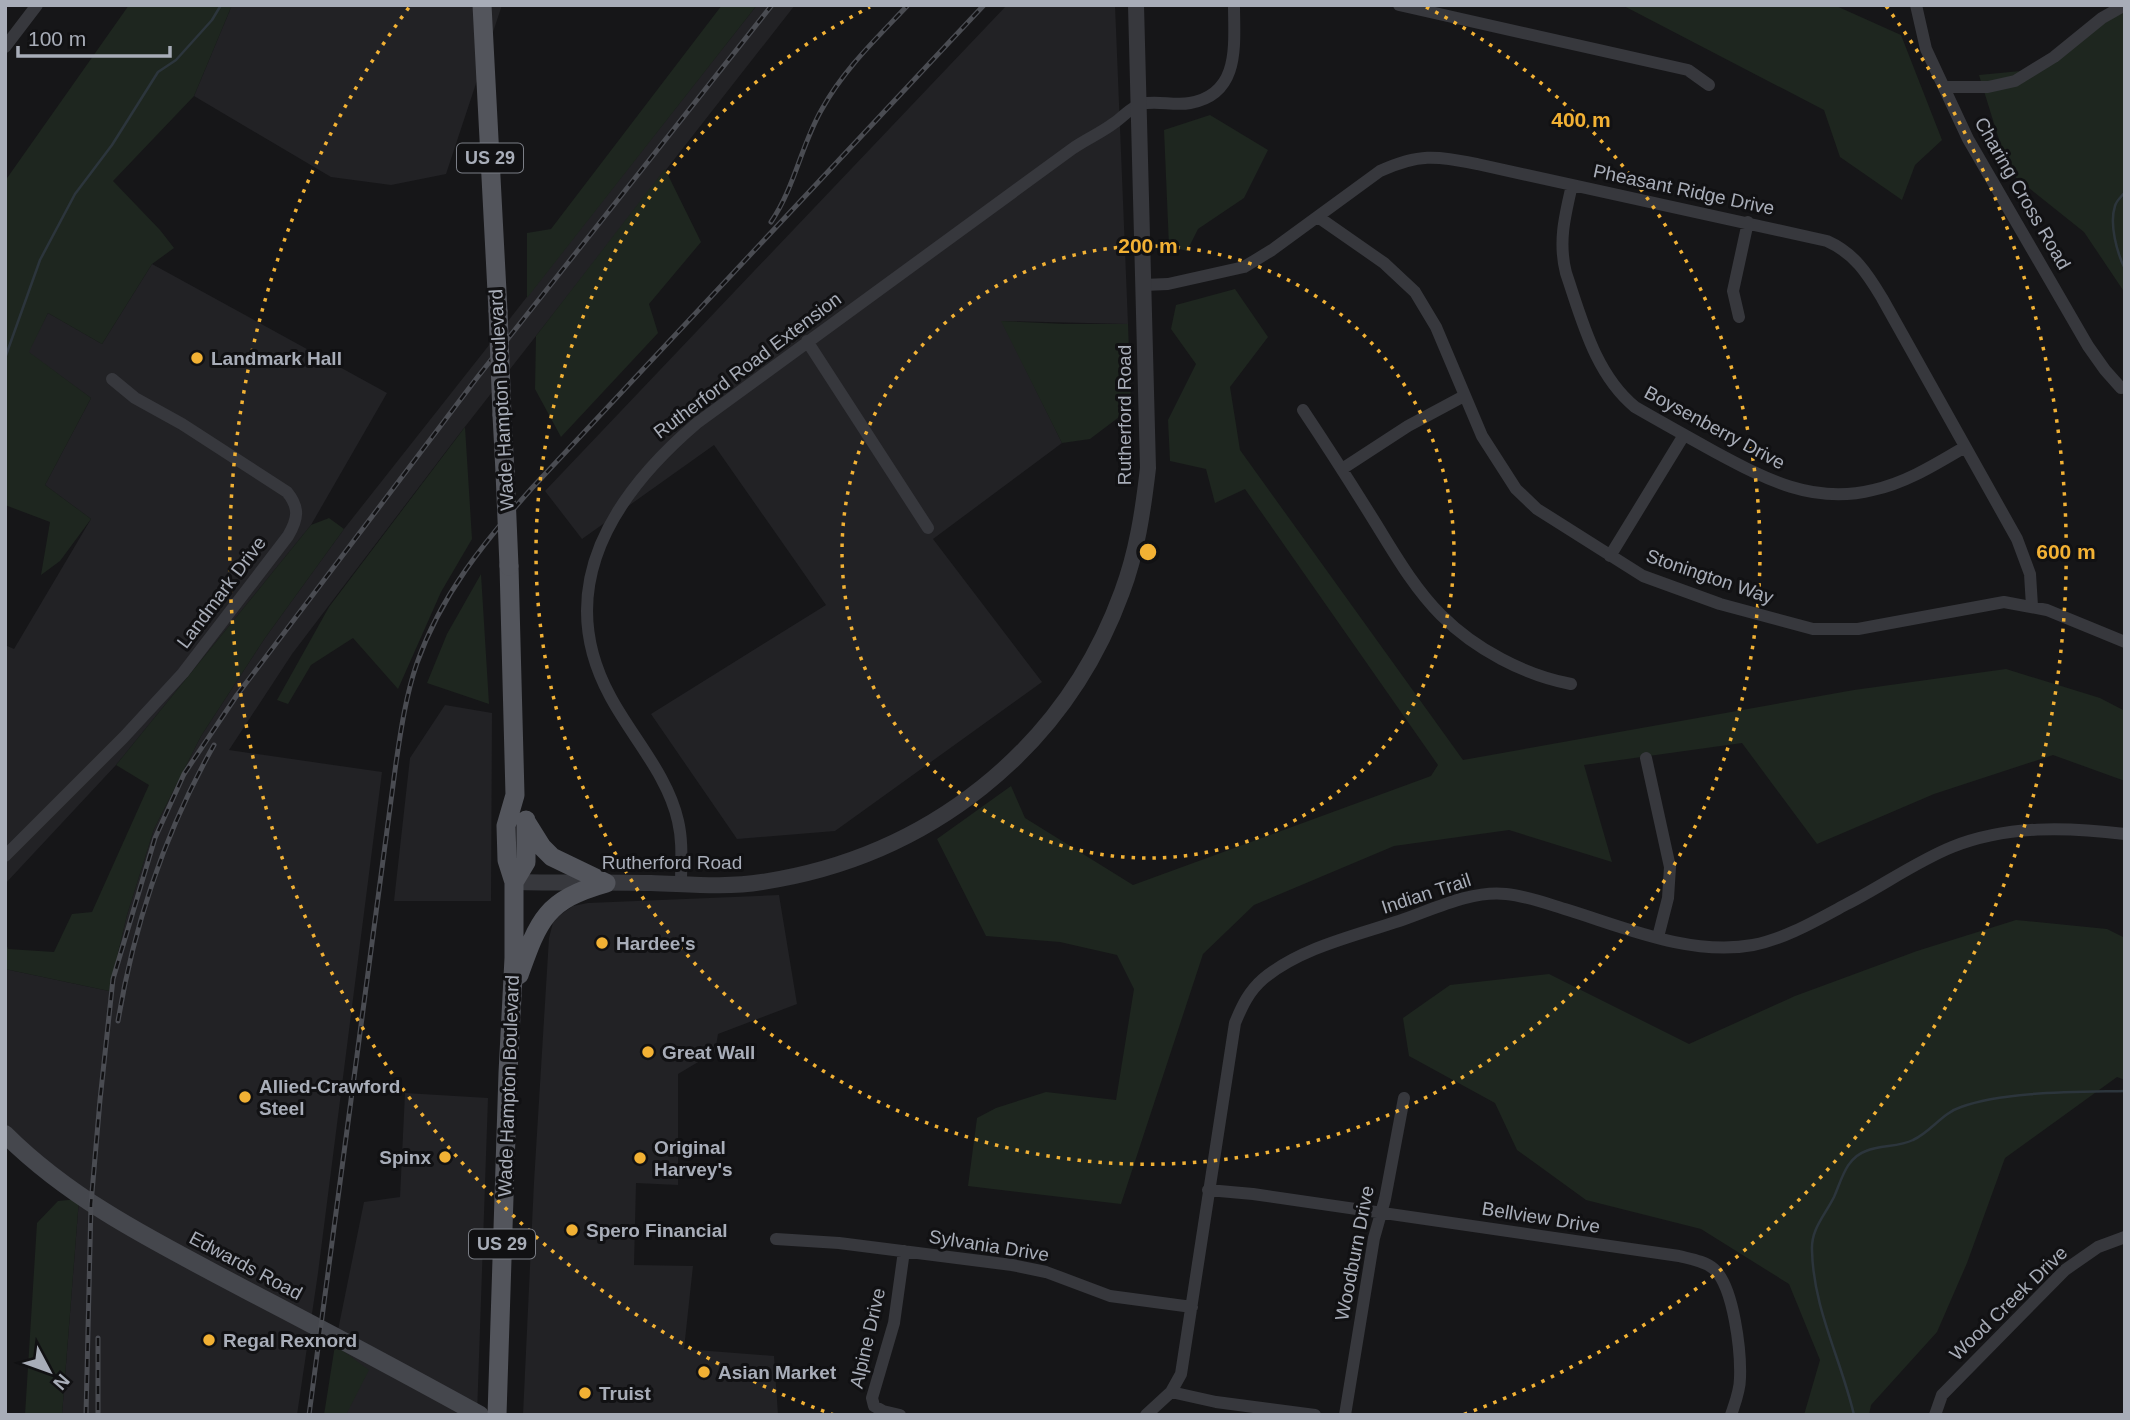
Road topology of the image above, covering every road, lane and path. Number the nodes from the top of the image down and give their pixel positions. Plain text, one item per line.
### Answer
1 (37, 5) edge
2 (482, 5) edge
3 (1136, 5) edge
4 (1234, 5) edge
5 (1399, 5) edge
6 (1916, 5) edge
7 (2124, 5) edge
8 (5, 47) edge
9 (1709, 85) dead end
10 (1944, 88) junction
11 (1139, 104) junction
12 (1572, 185) junction
13 (1318, 217) junction
14 (1748, 222) junction
15 (1143, 285) junction
16 (1739, 317) dead end
17 (807, 341) junction
18 (112, 379) dead end
19 (2121, 388) dead end
20 (1464, 396) junction
21 (1303, 410) dead end
22 (1684, 435) junction
23 (1965, 447) junction
24 (1342, 469) junction
25 (928, 528) dead end
26 (1610, 556) junction
27 (2032, 606) junction
28 (2125, 642) edge
29 (1571, 684) dead end
30 (1646, 758) dead end
31 (515, 795) junction
32 (527, 823) junction
33 (2125, 834) edge
34 (5, 856) edge
35 (514, 882) junction
36 (606, 883) junction
37 (681, 885) junction
38 (1658, 937) junction
39 (512, 993) junction
40 (1404, 1098) dead end
41 (5, 1134) edge
42 (1208, 1191) junction
43 (1381, 1214) junction
44 (2125, 1237) edge
45 (776, 1239) dead end
46 (904, 1251) junction
47 (1192, 1307) junction
48 (1171, 1392) junction
49 (480, 1415) edge
50 (497, 1415) edge
51 (900, 1415) edge
52 (1146, 1415) edge
53 (1315, 1415) edge
54 (1345, 1415) edge
55 (1731, 1415) edge
56 (1935, 1415) edge

1 - 8 street
2 - 31 main road, Wade Hampton Boulevard / US 29, bridge
3 - 11 street, Rutherford Road
4 - 11 street
5 - 9 street
6 - 10 street, Charing Cross Road
7 - 10 street
10 - 19 street, Charing Cross Road
11 - 15 street, Rutherford Road
11 - 17 street, Rutherford Road Extension
12 - 13 street, Pheasant Ridge Drive
12 - 14 street, Pheasant Ridge Drive
12 - 22 street, Boysenberry Drive
13 - 15 street, Pheasant Ridge Drive
13 - 20 street, Stonington Way
14 - 16 street
14 - 23 street, Pheasant Ridge Drive
15 - 37 street, Rutherford Road
17 - 25 street
17 - 37 street, Rutherford Road Extension
18 - 34 street, Landmark Drive
20 - 24 street
20 - 26 street, Stonington Way
21 - 24 street
22 - 23 street, Boysenberry Drive
22 - 26 street
23 - 27 street, Pheasant Ridge Drive
24 - 29 street
26 - 27 street, Stonington Way
27 - 28 street, Stonington Way
30 - 38 street
31 - 32 main road, Wade Hampton Boulevard / US 29
31 - 35 main road, Wade Hampton Boulevard / US 29
32 - 35 main road, Wade Hampton Boulevard / US 29
32 - 36 main road
33 - 38 street, Indian Trail
35 - 36 street, Rutherford Road
35 - 39 main road, Wade Hampton Boulevard / US 29
36 - 37 street, Rutherford Road
36 - 39 main road
38 - 42 street, Indian Trail
39 - 50 main road, Wade Hampton Boulevard / US 29
40 - 43 street, Woodburn Drive
41 - 49 main road, Edwards Road
42 - 43 street, Bellview Drive
42 - 47 street, Indian Trail
43 - 54 street, Woodburn Drive
43 - 55 street, Bellview Drive
44 - 56 street, Wood Creek Drive
45 - 46 street, Sylvania Drive
46 - 47 street, Sylvania Drive
46 - 51 street, Alpine Drive
47 - 48 street, Indian Trail
48 - 52 street, Indian Trail
48 - 53 street

